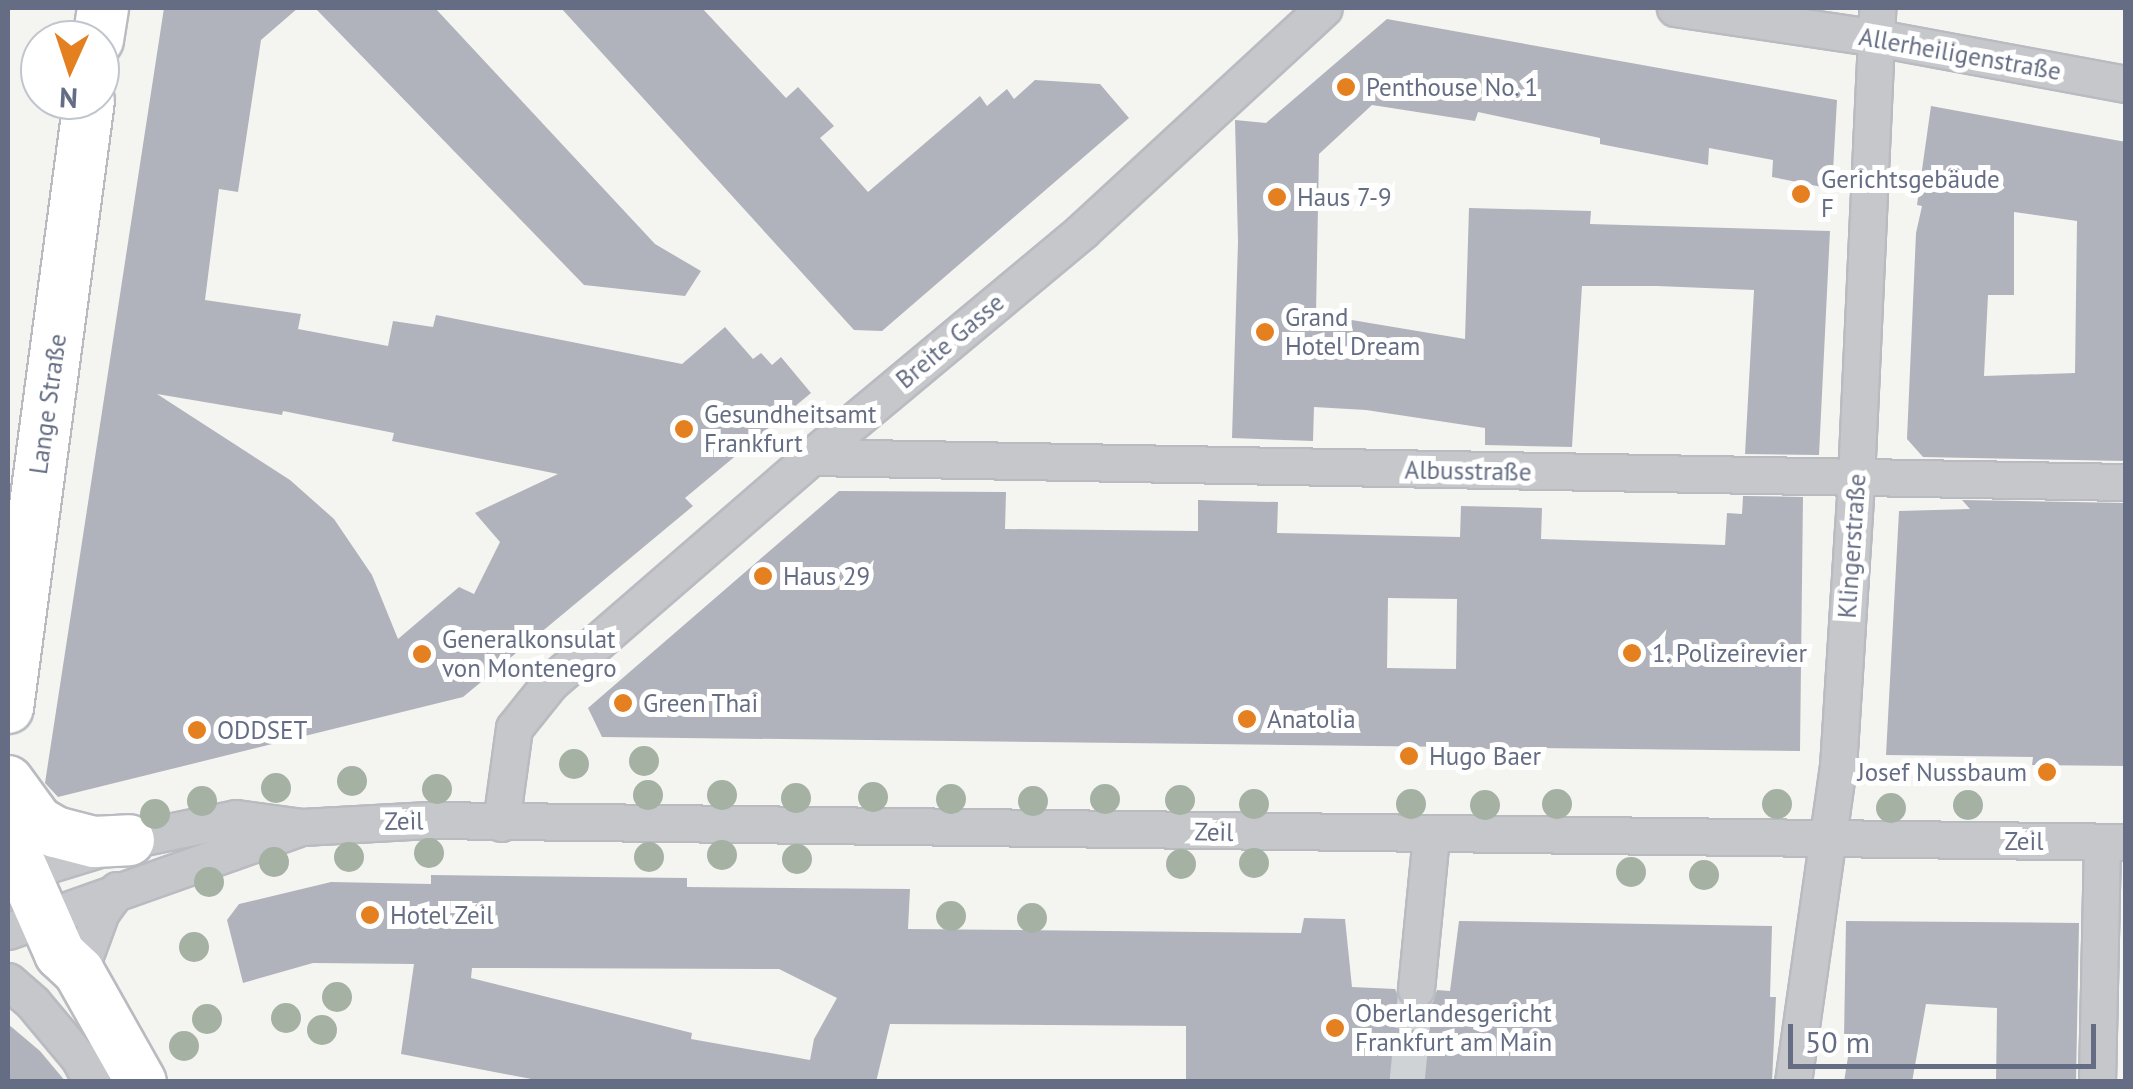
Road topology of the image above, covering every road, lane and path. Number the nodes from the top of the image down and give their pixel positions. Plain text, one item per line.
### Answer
1 (1324, 8) edge
2 (1675, 8) edge
3 (1877, 23) edge
4 (2126, 84) edge
5 (86, 120) edge
6 (811, 457) junction
7 (1856, 479) junction
8 (2126, 482) edge
9 (8, 708) edge
10 (8, 781) edge
11 (500, 822) junction
12 (302, 826) junction
13 (1431, 835) junction
14 (129, 840) junction
15 (1830, 840) junction
16 (2114, 842) edge
17 (13, 861) edge
18 (116, 890) junction
19 (26, 924) edge
20 (79, 972) junction
21 (8, 981) edge
22 (1416, 990) tunnel mouth
23 (92, 1082) edge
24 (141, 1082) edge
25 (1792, 1082) edge
26 (2097, 1082) edge

1 - 6 street, Breite Gasse
2 - 3 street, Allerheiligenstraße
3 - 4 street, Allerheiligenstraße
3 - 7 street, Klingerstraße
5 - 9 main road, Lange Straße
6 - 7 street, Albusstraße
6 - 11 street, Breite Gasse
7 - 8 street, Albusstraße
7 - 15 street, Klingerstraße
10 - 14 main road
11 - 12 street, Zeil
11 - 13 street, Zeil
12 - 14 street, Zeil
12 - 18 street, Zeil
13 - 15 street, Zeil
13 - 22 street
14 - 17 street, Zeil
15 - 16 street, Zeil
15 - 25 street, Klingerstraße
16 - 26 street
17 - 19 main road
18 - 19 street, Zeil
18 - 20 street
19 - 20 main road
20 - 24 main road
21 - 23 street

